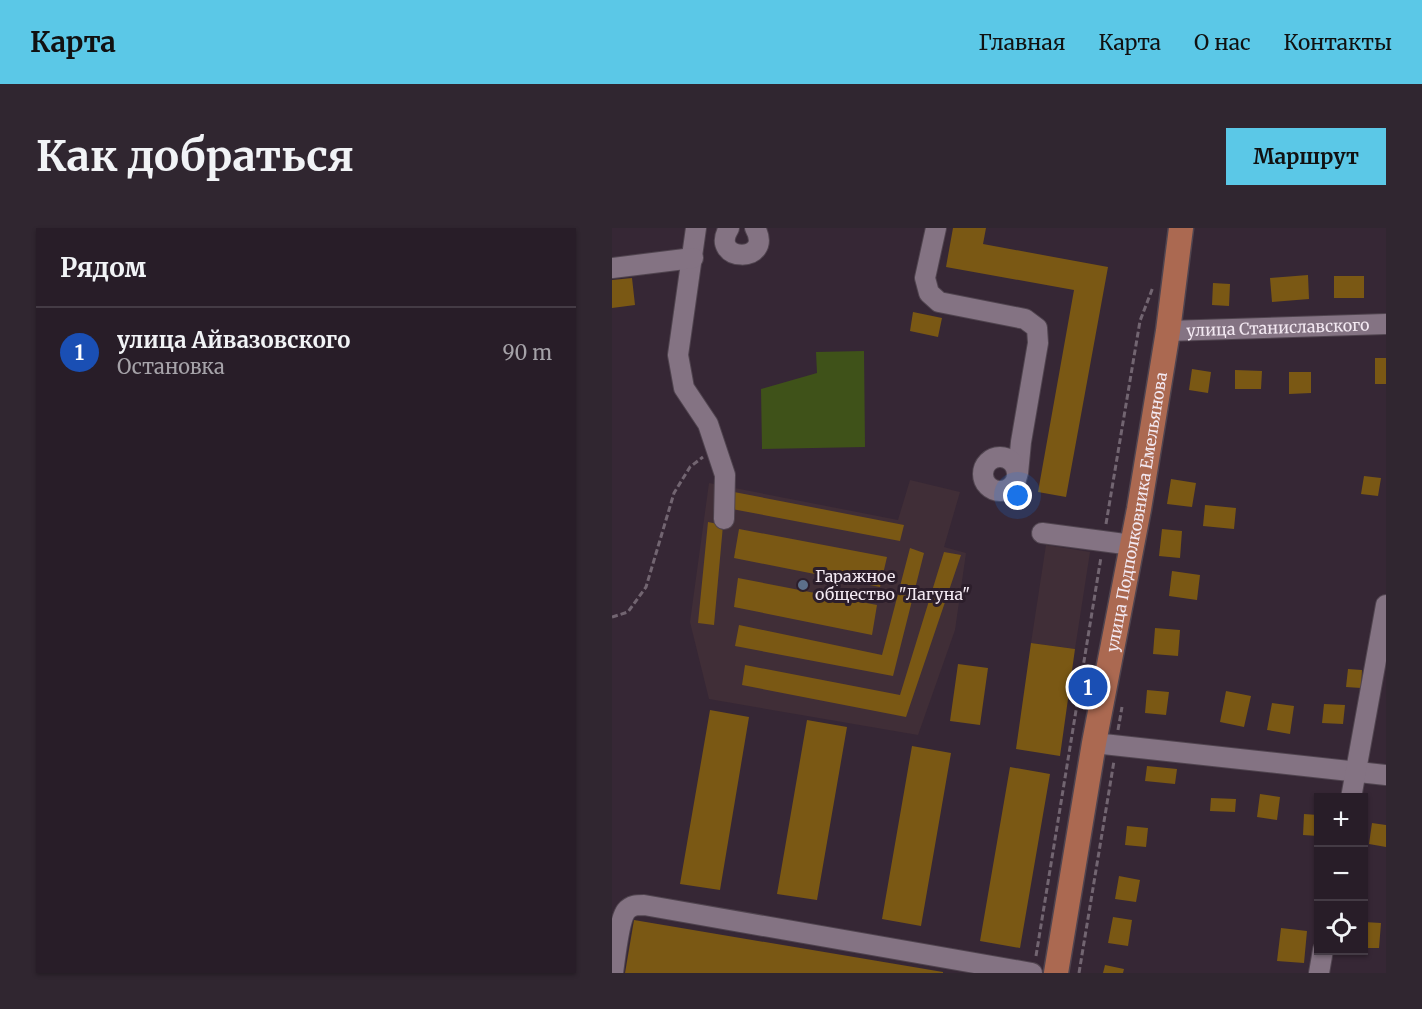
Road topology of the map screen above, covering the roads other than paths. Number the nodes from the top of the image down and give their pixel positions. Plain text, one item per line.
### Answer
1 (696, 228) edge
2 (729, 228) edge
3 (936, 228) edge
4 (1181, 228) edge
5 (763, 231) edge
6 (693, 258) junction
7 (612, 268) edge
8 (1386, 324) edge
9 (1168, 331) junction
10 (1018, 473) dead end
11 (724, 519) dead end
12 (1042, 533) dead end
13 (1132, 545) junction
14 (1386, 605) edge
15 (1094, 743) junction
16 (1356, 772) junction
17 (1386, 775) edge
18 (1352, 793) edge
19 (1322, 955) edge
20 (1041, 969) edge
21 (613, 973) edge
22 (1319, 973) edge

1 - 6 street
2 - 5 street
3 - 10 street
4 - 9 main road, улица Подполковника Емельянова
6 - 7 street
6 - 11 street
8 - 9 street, улица Станиславского
9 - 13 main road, улица Подполковника Емельянова
12 - 13 street
13 - 15 main road, улица Подполковника Емельянова
14 - 16 street
15 - 16 street
15 - 20 main road, улица Подполковника Емельянова
16 - 17 street
16 - 18 street
19 - 22 street
20 - 21 street

